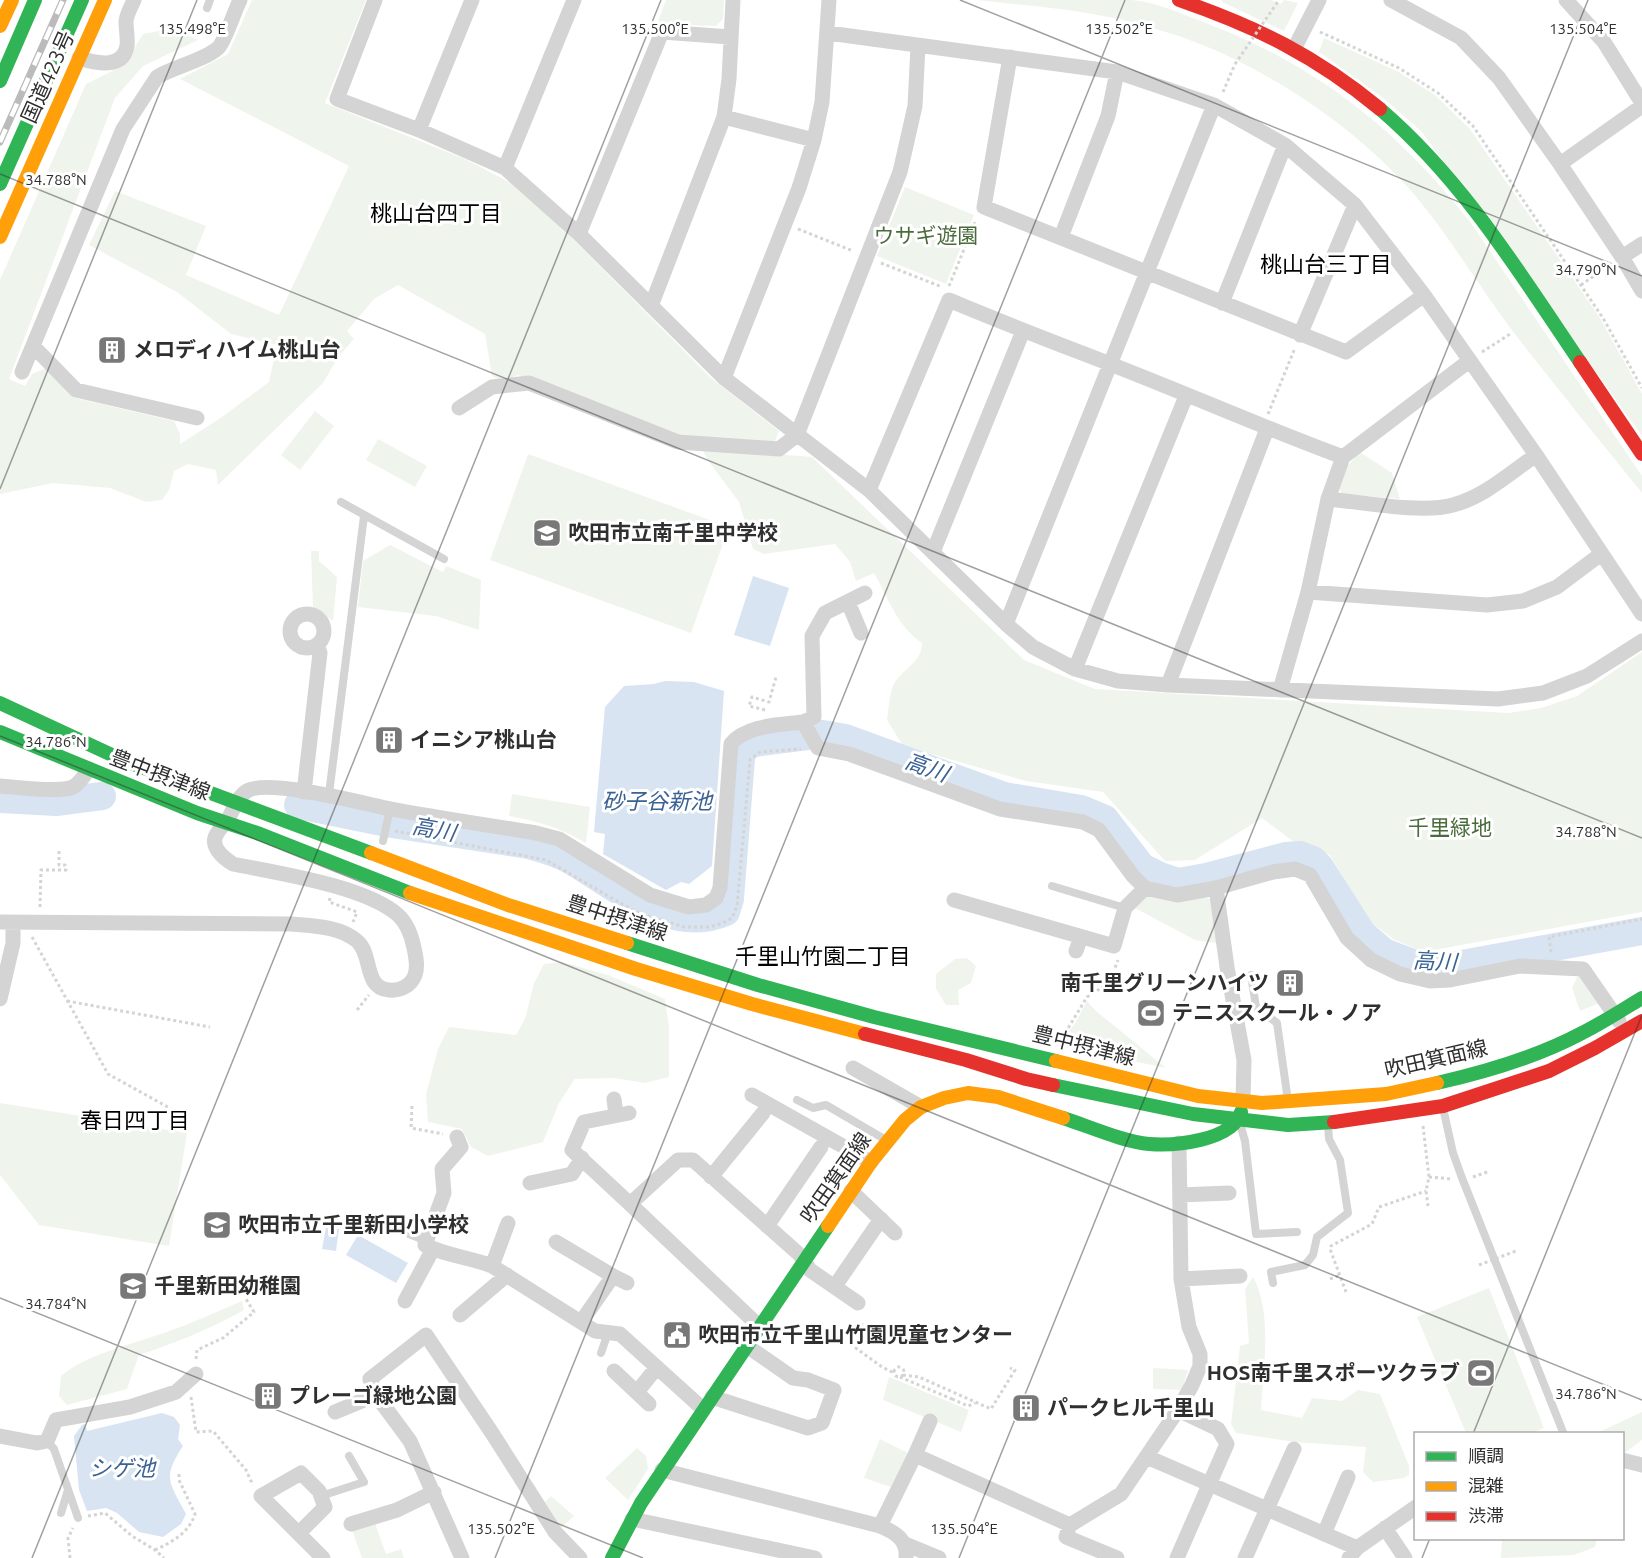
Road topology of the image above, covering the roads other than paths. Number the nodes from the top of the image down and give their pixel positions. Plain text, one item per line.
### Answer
1 (12, 0) edge
2 (36, 0) edge
3 (82, 0) edge
4 (105, 0) edge
5 (134, 0) edge
6 (240, 0) edge
7 (375, 0) edge
8 (472, 0) edge
9 (574, 0) edge
10 (733, 0) edge
11 (829, 0) edge
12 (1179, 0) edge
13 (1319, 0) edge
14 (1391, 0) edge
15 (1566, 0) edge
16 (1422, 6) edge
17 (0, 26) edge
18 (828, 33) junction
19 (730, 37) junction
20 (918, 46) junction
21 (1294, 49) junction
22 (1010, 57) junction
23 (79, 58) junction
24 (1117, 72) junction
25 (0, 81) edge
26 (1642, 104) edge
27 (1214, 105) junction
28 (724, 117) junction
29 (418, 130) junction
30 (814, 140) junction
31 (1285, 146) junction
32 (1560, 164) junction
33 (505, 168) junction
34 (0, 184) edge
35 (1355, 205) junction
36 (579, 234) junction
37 (0, 237) edge
38 (1061, 237) junction
39 (1642, 244) edge
40 (1622, 257) junction
41 (1148, 273) junction
42 (1642, 291) edge
43 (1424, 295) junction
44 (1222, 303) junction
45 (651, 306) junction
46 (1023, 331) junction
47 (1300, 335) junction
48 (33, 346) junction
49 (1469, 361) junction
50 (1112, 364) junction
51 (22, 372) dead end
52 (724, 378) junction
53 (1186, 396) junction
54 (459, 408) dead end
55 (584, 416) dead end
56 (197, 418) dead end
57 (1267, 429) junction
58 (797, 435) junction
59 (678, 442) junction
60 (1642, 454) edge
61 (1536, 455) junction
62 (1343, 457) junction
63 (869, 490) junction
64 (1328, 499) junction
65 (341, 502) dead end
66 (364, 516) junction
67 (933, 552) junction
68 (1601, 554) junction
69 (444, 559) dead end
70 (1308, 592) junction
71 (865, 593) dead end
72 (848, 602) junction
73 (1642, 614) edge
74 (1006, 624) junction
75 (861, 633) dead end
76 (1642, 641) edge
77 (317, 645) dead end
78 (1075, 669) junction
79 (1168, 685) junction
80 (1280, 690) junction
81 (0, 703) edge
82 (804, 724) junction
83 (0, 732) edge
84 (88, 769) junction
85 (0, 786) edge
86 (304, 792) junction
87 (328, 794) junction
88 (236, 803) junction
89 (389, 812) junction
90 (226, 822) junction
91 (383, 841) dead end
92 (1052, 886) dead end
93 (1145, 888) junction
94 (1216, 888) junction
95 (954, 900) dead end
96 (1125, 908) junction
97 (7, 923) edge
98 (1251, 975) dead end
99 (1642, 998) edge
100 (0, 999) edge
101 (1616, 1015) junction
102 (1642, 1021) edge
103 (1625, 1032) junction
104 (1541, 1052) junction
105 (853, 1068) dead end
106 (1549, 1071) junction
107 (752, 1095) dead end
108 (614, 1099) dead end
109 (797, 1100) dead end
110 (1244, 1101) junction
111 (1288, 1102) junction
112 (1443, 1106) junction
113 (921, 1107) junction
114 (763, 1113) dead end
115 (1239, 1119) junction
116 (1328, 1123) junction
117 (457, 1137) road end
118 (887, 1141) junction
119 (1179, 1143) junction
120 (821, 1147) dead end
121 (582, 1158) junction
122 (871, 1162) junction
123 (538, 1176) dead end
124 (711, 1177) junction
125 (851, 1191) junction
126 (1229, 1193) dead end
127 (1180, 1196) junction
128 (630, 1204) junction
129 (881, 1219) junction
130 (508, 1223) dead end
131 (767, 1226) junction
132 (1297, 1232) dead end
133 (895, 1233) dead end
134 (409, 1234) dead end
135 (556, 1242) dead end
136 (429, 1247) junction
137 (804, 1262) junction
138 (492, 1266) junction
139 (507, 1275) junction
140 (1240, 1276) dead end
141 (1181, 1279) junction
142 (1273, 1283) dead end
143 (835, 1286) junction
144 (405, 1301) dead end
145 (858, 1303) dead end
146 (460, 1315) dead end
147 (581, 1322) junction
148 (760, 1327) junction
149 (608, 1333) junction
150 (747, 1347) junction
151 (601, 1353) dead end
152 (657, 1367) junction
153 (614, 1371) dead end
154 (193, 1373) road end
155 (637, 1392) junction
156 (376, 1395) junction
157 (707, 1403) junction
158 (649, 1404) dead end
159 (1178, 1410) junction
160 (335, 1412) dead end
161 (930, 1420) dead end
162 (1563, 1432) edge
163 (0, 1436) edge
164 (47, 1441) junction
165 (1294, 1449) dead end
166 (915, 1455) junction
167 (349, 1456) dead end
168 (1147, 1457) junction
169 (1624, 1460) edge
170 (1642, 1465) edge
171 (663, 1470) junction
172 (1348, 1477) dead end
173 (1210, 1484) junction
174 (68, 1490) junction
175 (434, 1492) junction
176 (321, 1496) junction
177 (1414, 1508) edge
178 (1266, 1510) junction
179 (61, 1512) dead end
180 (78, 1518) road end
181 (632, 1519) junction
182 (351, 1524) dead end
183 (1070, 1525) junction
184 (880, 1526) junction
185 (1385, 1528) junction
186 (298, 1533) junction
187 (1324, 1534) junction
188 (906, 1551) edge
189 (1353, 1553) edge
190 (323, 1558) edge
191 (462, 1558) edge
192 (580, 1558) edge
193 (612, 1558) edge
194 (815, 1558) edge
195 (939, 1558) edge
196 (1117, 1558) edge
197 (1177, 1558) edge
198 (1245, 1558) edge
199 (1405, 1558) edge

1 - 17 main road
2 - 25 main road
3 - 34 main road
4 - 23 main road, 国道423号
5 - 23 street
6 - 48 street
7 - 29 street
8 - 29 street
9 - 33 street
10 - 19 street
11 - 18 street
12 - 21 main road
13 - 21 street
14 - 16 street
15 - 26 street
16 - 32 street
18 - 20 street
18 - 30 street
19 - 28 street
19 - 36 street
20 - 22 street
20 - 58 street
21 - 60 main road
22 - 24 street
22 - 38 street
23 - 37 main road, 国道423号
24 - 27 street
24 - 38 street
26 - 32 street
27 - 31 street
27 - 41 street
28 - 30 street
28 - 45 street
29 - 33 street
30 - 52 street
31 - 35 street
31 - 44 street
32 - 40 street
33 - 36 street
35 - 43 street
35 - 47 street
36 - 45 street
38 - 41 street
39 - 40 street
40 - 42 street
41 - 44 street
41 - 50 street
43 - 47 street
43 - 49 street
44 - 47 street
45 - 52 street
46 - 50 street
46 - 63 street
46 - 67 street
48 - 51 street
48 - 56 street
49 - 61 street
49 - 62 street
50 - 53 street
50 - 74 street
52 - 58 street
53 - 57 street
53 - 78 street
54 - 59 street
55 - 59 street
57 - 62 street
57 - 79 street
58 - 59 street
58 - 63 street
61 - 64 street
61 - 68 street
62 - 64 street
63 - 67 street
64 - 70 street
65 - 66 lane
66 - 69 lane
66 - 87 lane
67 - 74 street
68 - 70 street
68 - 73 street
70 - 80 street
71 - 72 street
72 - 75 street
72 - 82 street
74 - 78 street
76 - 80 street
77 - 86 street
78 - 79 street
79 - 80 street
81 - 88 main road, 豊中摂津線
82 - 89 street
82 - 93 street
83 - 84 main road, 豊中摂津線
84 - 85 street
84 - 90 main road, 豊中摂津線
86 - 87 street
86 - 88 street
87 - 89 street
88 - 90 street
88 - 110 main road, 豊中摂津線
89 - 91 lane
90 - 97 street
90 - 115 main road, 豊中摂津線
92 - 96 lane
93 - 94 street
93 - 96 street
94 - 101 street
94 - 110 street
95 - 96 street
97 - 100 street
98 - 111 lane
99 - 101 main road, 吹田箕面線
101 - 103 street
101 - 104 main road, 吹田箕面線
102 - 103 main road, 吹田箕面線
103 - 106 main road, 吹田箕面線
104 - 106 street
104 - 111 main road, 吹田箕面線
105 - 113 street
106 - 112 main road, 吹田箕面線
107 - 122 street
108 - 121 street
109 - 118 lane
110 - 111 main road, 吹田箕面線
110 - 115 main road
112 - 116 main road, 吹田箕面線
112 - 162 lane
113 - 118 main road, 吹田箕面線
113 - 119 main road, 吹田箕面線
114 - 124 street
115 - 116 main road, 吹田箕面線
115 - 119 main road, 吹田箕面線
115 - 132 lane
116 - 142 lane
117 - 136 street
118 - 122 main road, 吹田箕面線
119 - 127 street
120 - 131 street
121 - 123 street
121 - 128 street
122 - 125 main road, 吹田箕面線
124 - 128 street
124 - 131 street
125 - 129 street
125 - 137 main road, 吹田箕面線
126 - 127 street
127 - 141 street
128 - 148 street
129 - 133 street
129 - 143 street
130 - 138 street
131 - 137 street
134 - 136 lane
135 - 147 street
136 - 138 street
136 - 144 street
137 - 143 street
137 - 148 main road, 吹田箕面線
138 - 139 street
139 - 146 street
139 - 147 street
140 - 141 street
141 - 159 street
143 - 145 street
147 - 149 street
148 - 150 main road, 吹田箕面線
149 - 151 lane
149 - 152 street
150 - 157 main road, 吹田箕面線
150 - 157 street
152 - 155 street
152 - 157 street
153 - 155 street
154 - 164 street
155 - 158 street
156 - 160 street
156 - 175 street
156 - 192 street
157 - 171 main road, 吹田箕面線
159 - 168 street
159 - 173 street
161 - 166 street
163 - 164 street
164 - 174 lane
165 - 178 street
166 - 183 street
166 - 184 street
167 - 176 lane
168 - 173 street
168 - 183 street
169 - 170 street
171 - 181 main road, 吹田箕面線
171 - 184 street
172 - 187 street
173 - 178 street
173 - 197 street
174 - 179 lane
174 - 180 lane
175 - 182 street
175 - 191 street
176 - 186 street
176 - 186 street
177 - 185 street
178 - 187 street
178 - 198 street
181 - 193 main road, 吹田箕面線
181 - 194 street
183 - 196 street
184 - 188 street
185 - 189 street
185 - 199 street
186 - 190 street
187 - 189 street
188 - 195 street

